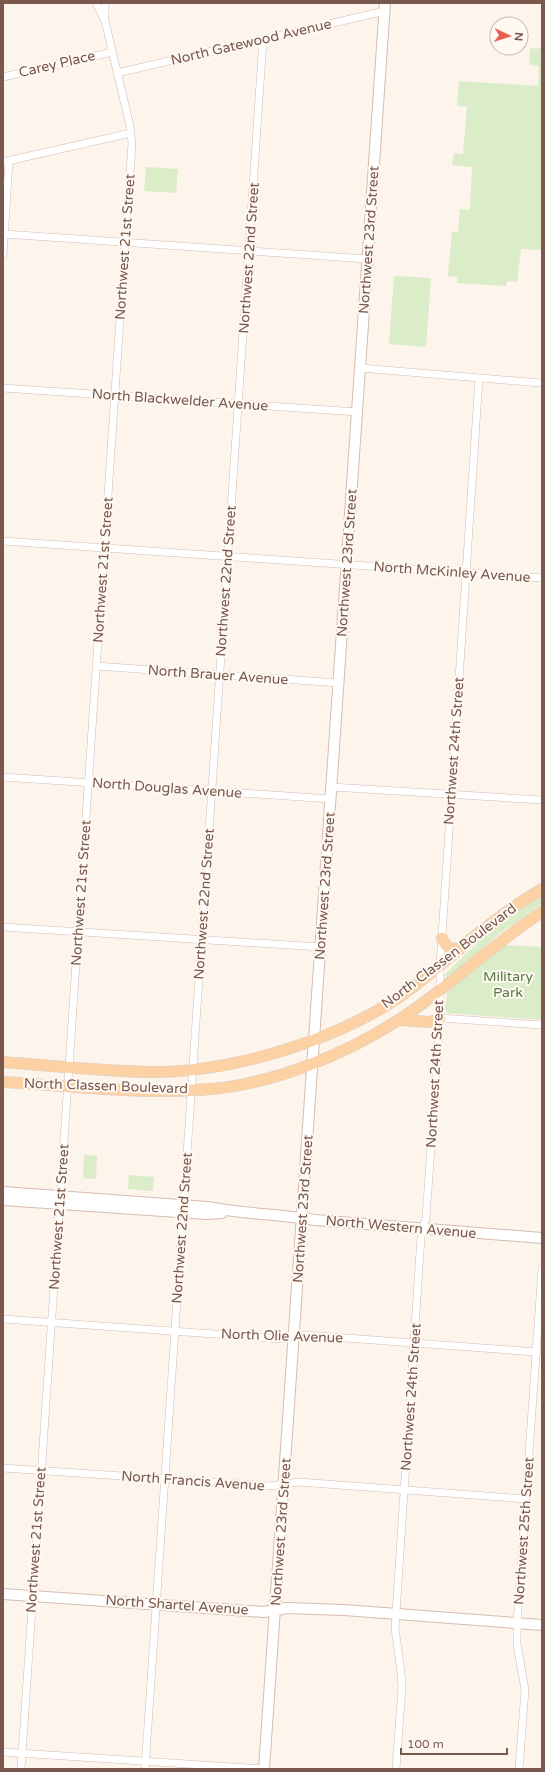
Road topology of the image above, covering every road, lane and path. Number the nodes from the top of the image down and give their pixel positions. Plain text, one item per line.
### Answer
1 (96, 3) edge
2 (105, 3) edge
3 (385, 7) edge
4 (105, 20) junction
5 (263, 40) junction
6 (112, 52) junction
7 (117, 73) junction
8 (3, 77) edge
9 (131, 133) junction
10 (6, 161) edge
11 (4, 234) junction
12 (126, 243) junction
13 (249, 251) junction
14 (3, 255) edge
15 (368, 259) junction
16 (360, 368) junction
17 (479, 378) junction
18 (541, 383) edge
19 (3, 388) edge
20 (115, 395) junction
21 (239, 404) junction
22 (358, 412) junction
23 (3, 541) edge
24 (104, 548) junction
25 (228, 556) junction
26 (348, 564) junction
27 (467, 572) junction
28 (542, 578) edge
29 (96, 666) junction
30 (220, 674) junction
31 (339, 683) junction
32 (3, 777) edge
33 (88, 783) junction
34 (332, 787) junction
35 (212, 791) junction
36 (451, 795) junction
37 (331, 799) junction
38 (542, 800) edge
39 (542, 889) edge
40 (542, 912) edge
41 (3, 927) edge
42 (78, 932) junction
43 (442, 938) junction
44 (202, 940) junction
45 (321, 948) junction
46 (460, 949) junction
47 (440, 966) junction
48 (440, 991) junction
49 (440, 1018) junction
50 (400, 1020) junction
51 (542, 1025) edge
52 (314, 1040) junction
53 (3, 1062) edge
54 (313, 1064) junction
55 (69, 1067) junction
56 (193, 1068) junction
57 (3, 1082) edge
58 (68, 1086) junction
59 (191, 1089) junction
60 (3, 1192) edge
61 (3, 1200) edge
62 (60, 1200) junction
63 (183, 1209) junction
64 (302, 1218) junction
65 (424, 1229) junction
66 (542, 1238) edge
67 (542, 1269) edge
68 (3, 1319) edge
69 (51, 1322) junction
70 (175, 1331) junction
71 (294, 1337) junction
72 (414, 1344) junction
73 (536, 1352) junction
74 (3, 1468) edge
75 (41, 1470) junction
76 (165, 1479) junction
77 (284, 1485) junction
78 (404, 1490) junction
79 (526, 1499) junction
80 (3, 1594) edge
81 (32, 1596) junction
82 (156, 1604) junction
83 (275, 1610) junction
84 (396, 1614) junction
85 (517, 1623) junction
86 (542, 1625) edge
87 (3, 1752) edge
88 (22, 1753) junction
89 (145, 1765) edge
90 (21, 1769) edge
91 (264, 1769) edge
92 (396, 1769) edge
93 (519, 1769) edge

1 - 4 street, Northwest 21st Street
2 - 4 street, Northwest 21st Street
3 - 5 street, North Gatewood Avenue
3 - 15 main road, Northwest 23rd Street
4 - 6 street, Northwest 21st Street
5 - 7 street, North Gatewood Avenue
5 - 13 street, Northwest 22nd Street
6 - 7 street, Northwest 21st Street
6 - 8 street, Carey Place
7 - 9 street, Northwest 21st Street
9 - 10 street
9 - 12 street, Northwest 21st Street
10 - 11 street
11 - 12 street
11 - 14 street
12 - 13 street
12 - 20 street, Northwest 21st Street
13 - 15 street
13 - 21 street, Northwest 22nd Street
15 - 16 main road, Northwest 23rd Street
16 - 17 street
16 - 22 main road, Northwest 23rd Street
17 - 18 street
17 - 27 street, Northwest 24th Street
19 - 20 street, North Blackwelder Avenue
20 - 21 street, North Blackwelder Avenue
20 - 24 street, Northwest 21st Street
21 - 22 street, North Blackwelder Avenue
21 - 25 street, Northwest 22nd Street
22 - 26 main road, Northwest 23rd Street
23 - 24 street, North McKinley Avenue
24 - 25 street, North McKinley Avenue
24 - 29 street, Northwest 21st Street
25 - 26 street, North McKinley Avenue
25 - 30 street, Northwest 22nd Street
26 - 27 street, North McKinley Avenue
26 - 31 main road, Northwest 23rd Street
27 - 28 street, North McKinley Avenue
27 - 36 street, Northwest 24th Street
29 - 30 street, North Brauer Avenue
29 - 33 street, Northwest 21st Street
30 - 31 street, North Brauer Avenue
30 - 35 street, Northwest 22nd Street
31 - 34 main road, Northwest 23rd Street
32 - 33 street, North Douglas Avenue
33 - 35 street, North Douglas Avenue
33 - 42 street, Northwest 21st Street
34 - 36 street
34 - 37 main road, Northwest 23rd Street
35 - 37 street, North Douglas Avenue
35 - 44 street, Northwest 22nd Street
36 - 38 street
36 - 43 street, Northwest 24th Street
37 - 45 main road, Northwest 23rd Street
39 - 46 main road, North Classen Boulevard
40 - 48 main road, North Classen Boulevard
41 - 42 street
42 - 44 street
42 - 55 street, Northwest 21st Street
43 - 46 main road
43 - 47 street, Northwest 24th Street
44 - 45 street
44 - 56 street, Northwest 22nd Street
45 - 52 main road, Northwest 23rd Street
46 - 47 main road, North Classen Boulevard
47 - 48 street, Northwest 24th Street
47 - 52 main road, North Classen Boulevard
48 - 49 street, Northwest 24th Street
48 - 50 main road, North Classen Boulevard
49 - 50 main road
49 - 51 street
49 - 65 street, Northwest 24th Street
50 - 54 main road, North Classen Boulevard
52 - 54 main road, Northwest 23rd Street
52 - 56 main road, North Classen Boulevard
53 - 55 main road, North Classen Boulevard
54 - 59 main road, North Classen Boulevard
54 - 64 main road, Northwest 23rd Street
55 - 56 main road, North Classen Boulevard
55 - 58 street, Northwest 21st Street
56 - 59 street, Northwest 22nd Street
57 - 58 main road, North Classen Boulevard
58 - 59 main road, North Classen Boulevard
58 - 62 street, Northwest 21st Street
59 - 63 street, Northwest 22nd Street
60 - 62 main road, North Western Avenue
61 - 62 main road, North Western Avenue
62 - 63 main road, North Western Avenue
62 - 69 street, Northwest 21st Street
63 - 64 main road, North Western Avenue
63 - 70 street, Northwest 22nd Street
64 - 65 main road, North Western Avenue
64 - 71 main road, Northwest 23rd Street
65 - 66 main road, North Western Avenue
65 - 72 street, Northwest 24th Street
67 - 73 street, Northwest 25th Street
68 - 69 street, North Olie Avenue
69 - 70 street, North Olie Avenue
69 - 75 street, Northwest 21st Street
70 - 71 street, North Olie Avenue
70 - 76 street, Northwest 22nd Street
71 - 72 street, North Olie Avenue
71 - 77 main road, Northwest 23rd Street
72 - 73 street, North Olie Avenue
72 - 78 street, Northwest 24th Street
73 - 79 street, Northwest 25th Street
74 - 75 street, North Francis Avenue
75 - 76 street, North Francis Avenue
75 - 81 street, Northwest 21st Street
76 - 77 street, North Francis Avenue
76 - 82 street, Northwest 22nd Street
77 - 78 street, North Francis Avenue
77 - 83 main road, Northwest 23rd Street
78 - 79 street, North Francis Avenue
78 - 84 street, Northwest 24th Street
79 - 85 street, Northwest 25th Street
80 - 81 main road, North Shartel Avenue
81 - 82 main road, North Shartel Avenue
81 - 88 street, Northwest 21st Street
82 - 83 main road, North Shartel Avenue
82 - 89 street, Northwest 22nd Street
83 - 84 main road, North Shartel Avenue
83 - 91 main road, Northwest 23rd Street
84 - 85 main road, North Shartel Avenue
84 - 92 street, Northwest 24th Street
85 - 86 main road, North Shartel Avenue
85 - 93 street, Northwest 25th Street
87 - 88 street
88 - 89 street
88 - 90 street, Northwest 21st Street
89 - 91 street

